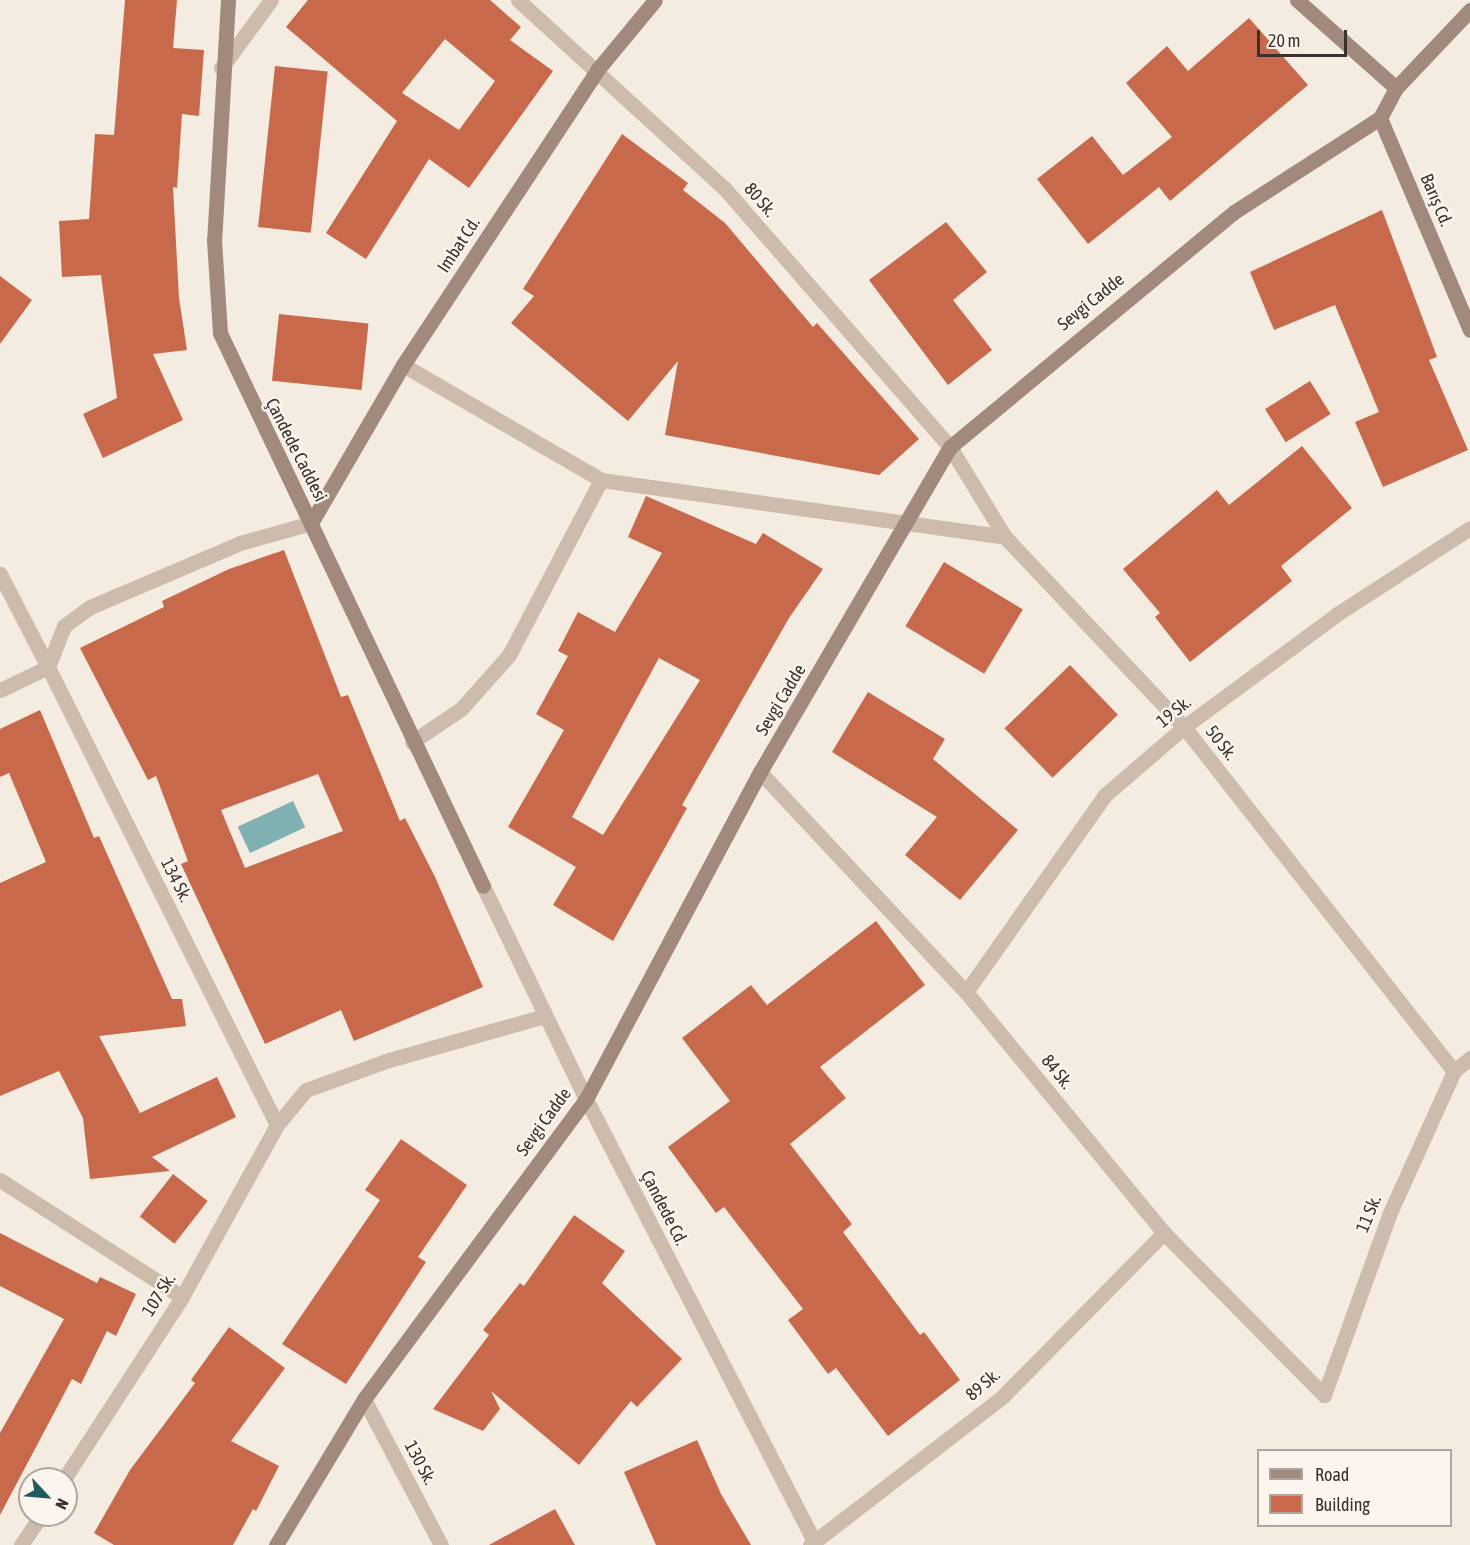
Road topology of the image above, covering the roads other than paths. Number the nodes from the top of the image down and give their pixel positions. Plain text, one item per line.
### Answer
1 (228, 0) edge
2 (271, 0) edge
3 (518, 0) edge
4 (655, 0) edge
5 (1297, 0) edge
6 (1470, 10) edge
7 (220, 68) junction
8 (598, 69) junction
9 (1396, 88) junction
10 (1380, 118) junction
11 (1470, 330) edge
12 (403, 365) junction
13 (950, 447) junction
14 (601, 480) junction
15 (311, 523) junction
16 (904, 526) junction
17 (1470, 528) edge
18 (1005, 537) junction
19 (0, 574) edge
20 (48, 668) junction
21 (0, 690) edge
22 (1184, 727) junction
23 (412, 742) junction
24 (760, 772) junction
25 (483, 886) joint
26 (966, 992) junction
27 (544, 1016) junction
28 (1470, 1058) edge
29 (1454, 1071) junction
30 (586, 1099) junction
31 (277, 1125) junction
32 (0, 1180) edge
33 (1164, 1233) junction
34 (182, 1297) junction
35 (1324, 1395) joint
36 (364, 1399) junction
37 (72, 1467) edge
38 (33, 1527) edge
39 (814, 1544) edge
40 (21, 1545) edge
41 (276, 1545) edge
42 (441, 1545) edge

1 - 7 street, Çandede Caddesi
2 - 7 street
3 - 8 street, 80 Sk.
4 - 8 street, Imbat Cd.
5 - 9 street
6 - 9 street, Sevgi Cadde
7 - 15 street, Çandede Caddesi
8 - 12 street, Imbat Cd.
8 - 13 street, 80 Sk.
9 - 10 street, Sevgi Cadde
10 - 11 street, Barış Cd.
10 - 13 street, Sevgi Cadde
12 - 14 street
12 - 15 street, Imbat Cd.
13 - 16 street, Sevgi Cadde
13 - 18 street, 50 Sk.
14 - 16 street
14 - 23 street
15 - 20 street
15 - 23 street, Çandede Caddesi
16 - 18 street
16 - 24 street, Sevgi Cadde
17 - 22 street, 19 Sk.
18 - 22 street, 50 Sk.
19 - 20 street, 134 Sk.
20 - 21 street
20 - 31 street, 134 Sk.
22 - 26 street, 19 Sk.
22 - 29 street, 50 Sk.
23 - 25 street, Çandede Caddesi
24 - 26 street, 84 Sk.
24 - 30 street, Sevgi Cadde
25 - 27 street, Çandede Cd.
26 - 33 street, 84 Sk.
27 - 30 street, Çandede Cd.
27 - 31 street
28 - 29 street, 11 Sk.
29 - 35 street, 11 Sk.
30 - 36 street, Sevgi Cadde
30 - 39 street, Çandede Cd.
31 - 34 street, 107 Sk.
32 - 34 street
33 - 35 street, 84 Sk.
33 - 39 street, 89 Sk.
34 - 37 street, 107 Sk.
36 - 41 street, Sevgi Cadde
36 - 42 street, 130 Sk.
38 - 40 street

